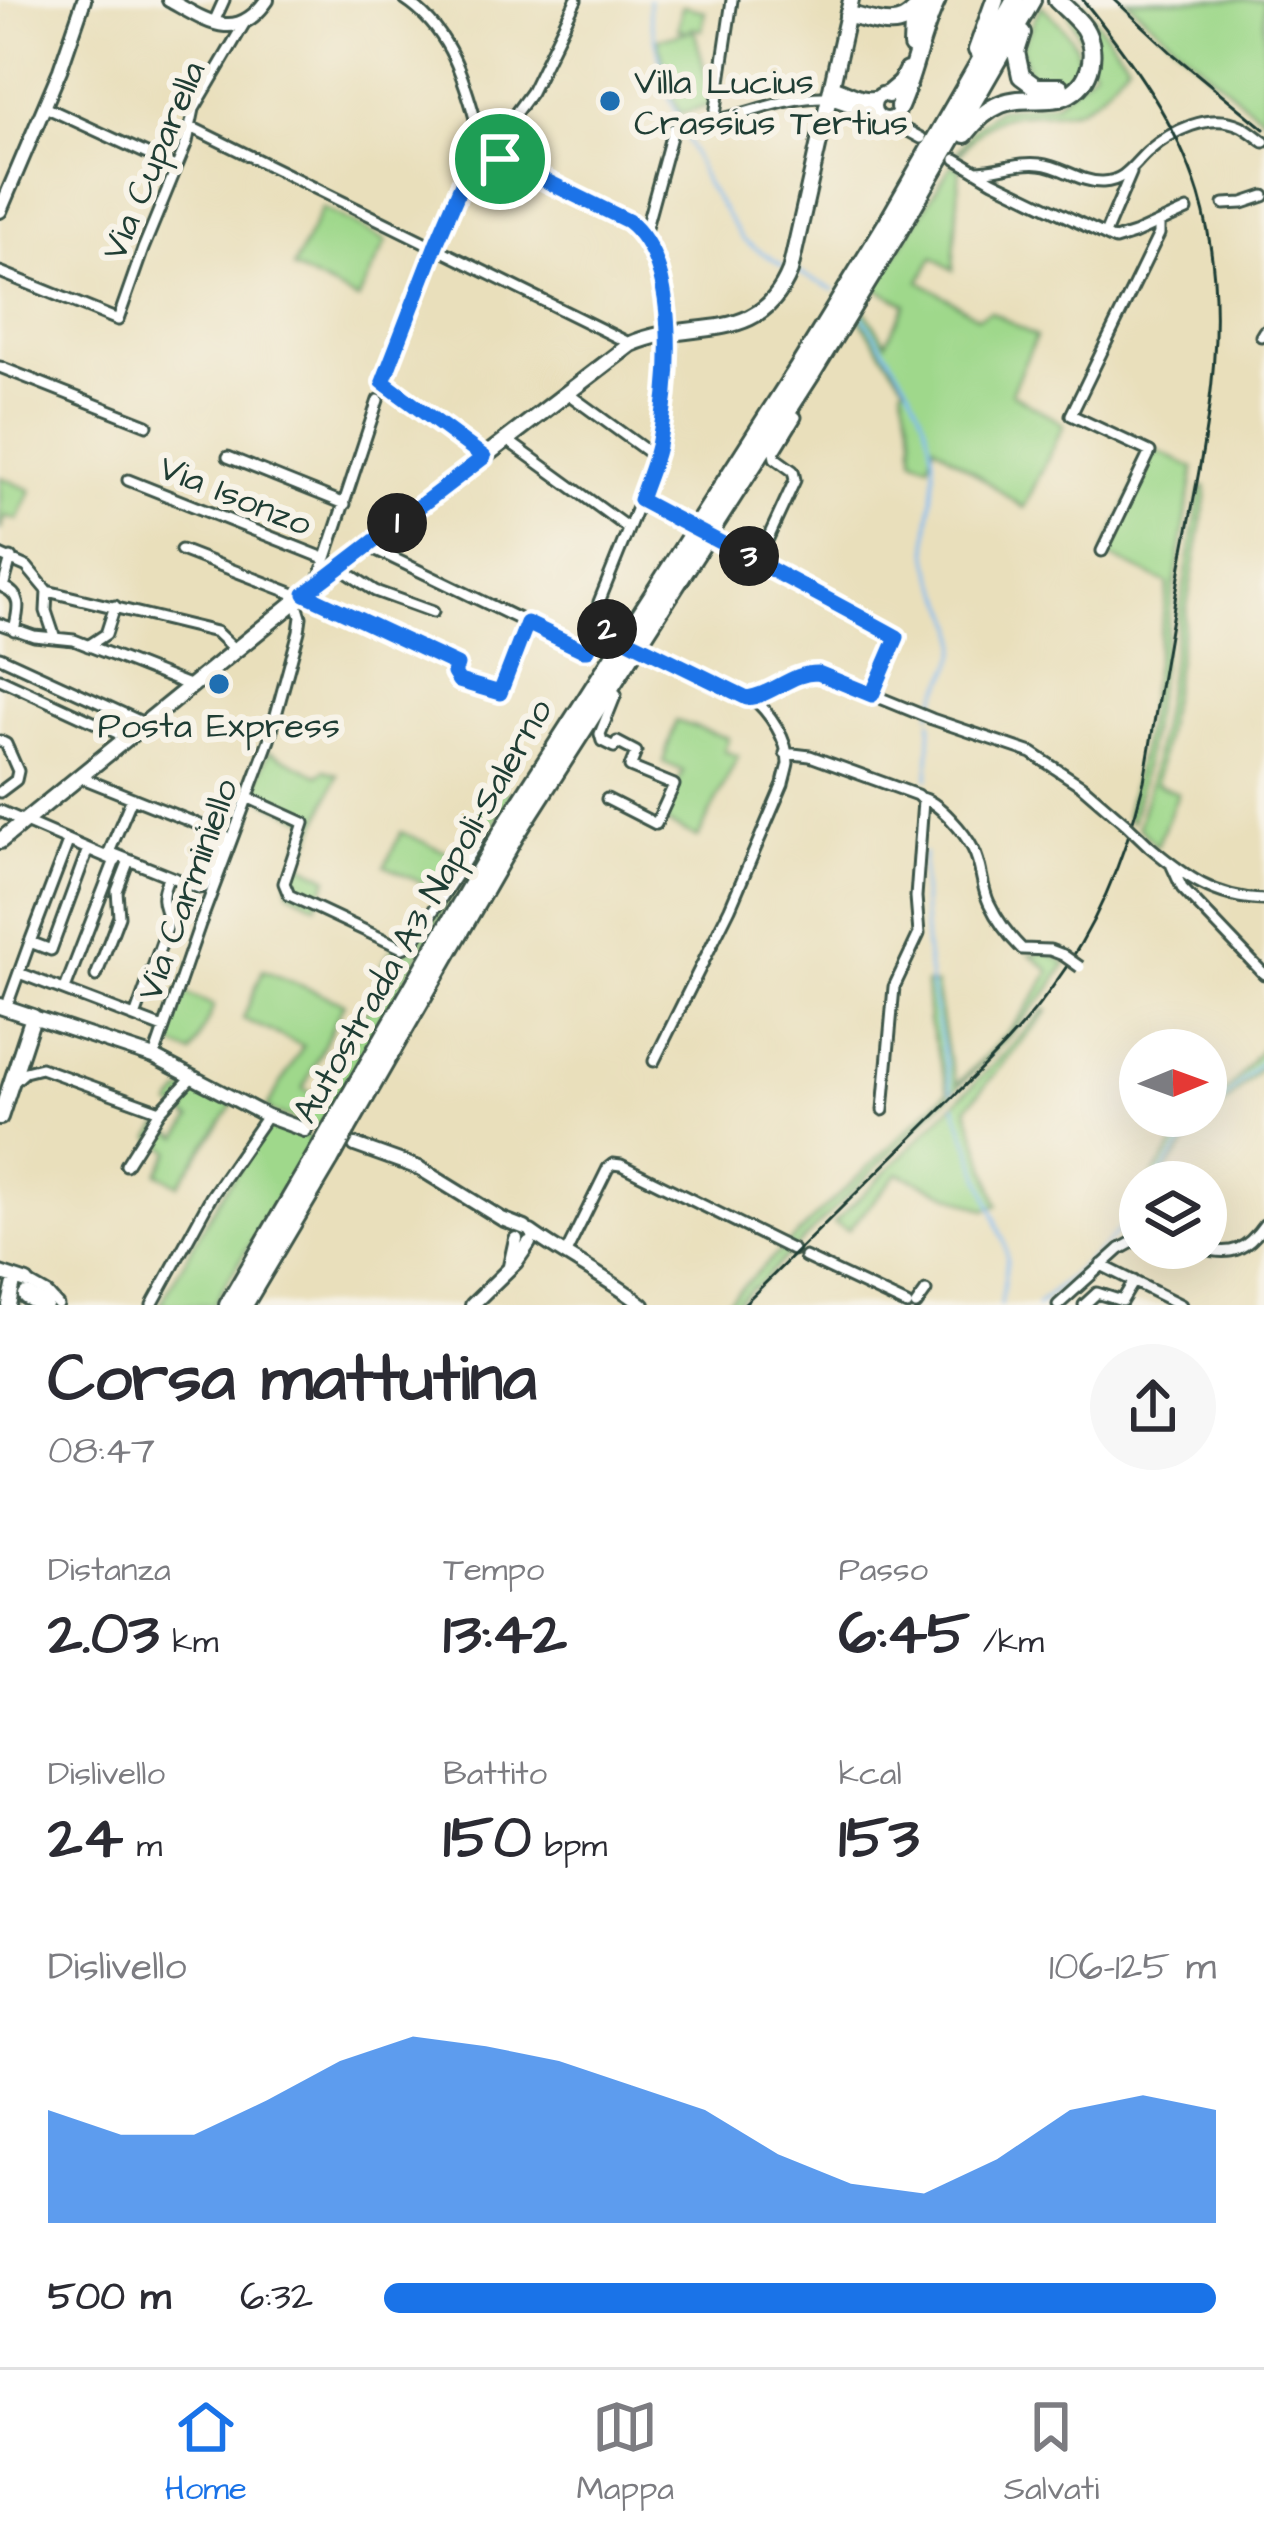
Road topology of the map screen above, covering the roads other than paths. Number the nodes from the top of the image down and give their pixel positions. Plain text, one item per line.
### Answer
1 (84, 0) edge
2 (169, 0) edge
3 (224, 0) edge
4 (267, 0) edge
5 (576, 0) edge
6 (732, 0) edge
7 (921, 0) edge
8 (937, 0) edge
9 (995, 0) edge
10 (1016, 0) edge
11 (1044, 1) edge
12 (413, 2) edge
13 (849, 7) edge
14 (214, 22) junction
15 (244, 25) junction
16 (829, 92) junction
17 (45, 107) junction
18 (888, 107) junction
19 (714, 122) junction
20 (686, 124) dead end
21 (190, 128) junction
22 (673, 129) dead end
23 (921, 138) dead end
24 (480, 141) junction
25 (1264, 142) edge
26 (487, 152) junction
27 (956, 159) dead end
28 (923, 161) junction
29 (176, 167) junction
30 (1132, 170) junction
31 (976, 171) junction
32 (1264, 196) edge
33 (1224, 204) dead end
34 (1187, 210) dead end
35 (0, 211) edge
36 (1159, 224) junction
37 (897, 233) junction
38 (1105, 234) junction
39 (644, 235) junction
40 (435, 246) junction
41 (0, 272) edge
42 (668, 334) junction
43 (631, 344) junction
44 (0, 367) edge
45 (567, 393) junction
46 (378, 400) dead end
47 (796, 417) dead end
48 (147, 425) dead end
49 (506, 440) junction
50 (228, 457) dead end
51 (484, 457) junction
52 (655, 457) junction
53 (128, 480) dead end
54 (640, 500) junction
55 (345, 504) junction
56 (628, 528) junction
57 (368, 546) junction
58 (181, 550) dead end
59 (1102, 550) dead end
60 (5, 556) edge
61 (324, 558) junction
62 (758, 560) junction
63 (340, 568) junction
64 (2, 588) edge
65 (47, 591) junction
66 (305, 594) junction
67 (115, 606) junction
68 (433, 612) dead end
69 (527, 623) junction
70 (0, 624) edge
71 (596, 626) junction
72 (14, 629) junction
73 (55, 638) junction
74 (88, 646) junction
75 (651, 649) junction
76 (235, 650) junction
77 (0, 657) edge
78 (0, 679) edge
79 (191, 686) junction
80 (872, 695) junction
81 (752, 698) junction
82 (146, 724) junction
83 (128, 738) junction
84 (0, 741) edge
85 (785, 753) junction
86 (80, 777) junction
87 (0, 792) edge
88 (132, 798) junction
89 (249, 798) junction
90 (921, 798) junction
91 (607, 800) dead end
92 (0, 811) edge
93 (25, 820) junction
94 (476, 821) dead end
95 (0, 841) edge
96 (68, 842) junction
97 (88, 849) junction
98 (110, 856) junction
99 (1171, 864) junction
100 (127, 865) junction
101 (167, 881) junction
102 (210, 898) junction
103 (1264, 900) edge
104 (30, 942) junction
105 (1080, 967) dead end
106 (19, 973) junction
107 (1264, 974) edge
108 (96, 976) dead end
109 (65, 989) junction
110 (5, 1003) edge
111 (33, 1017) junction
112 (135, 1017) junction
113 (164, 1028) junction
114 (157, 1050) junction
115 (654, 1061) dead end
116 (193, 1076) junction
117 (11, 1088) junction
118 (883, 1110) dead end
119 (160, 1111) junction
120 (267, 1116) junction
121 (0, 1117) edge
122 (304, 1130) dead end
123 (345, 1133) junction
124 (323, 1156) junction
125 (126, 1165) dead end
126 (1264, 1225) edge
127 (524, 1236) junction
128 (794, 1250) dead end
129 (1119, 1251) edge
130 (1227, 1253) edge
131 (565, 1255) junction
132 (805, 1257) dead end
133 (1101, 1265) junction
134 (0, 1273) edge
135 (1134, 1282) junction
136 (926, 1291) dead end
137 (22, 1295) edge
138 (58, 1305) edge
139 (152, 1305) edge
140 (223, 1305) edge
141 (244, 1305) edge
142 (472, 1305) edge
143 (643, 1305) edge
144 (912, 1305) edge
145 (1058, 1305) edge
146 (1084, 1305) edge
147 (1181, 1305) edge

1 - 17 main road
2 - 14 main road
3 - 14 street
4 - 15 main road
5 - 26 street
6 - 19 street
7 - 13 highway
7 - 18 highway
8 - 18 highway
9 - 28 highway
10 - 28 highway, Autostrada A3 Napoli-Salerno
11 - 11 highway
11 - 37 highway, Autostrada A3 Napoli-Salerno
11 - 37 highway
12 - 24 street
13 - 16 main road
14 - 15 main road
15 - 21 street, Via Cuparella
16 - 18 main road
16 - 19 street
16 - 42 main road
17 - 29 street
17 - 35 main road
18 - 23 street
19 - 20 street
21 - 29 street, Via Cuparella
21 - 40 street
22 - 39 street
24 - 26 street
24 - 40 street
25 - 30 street
26 - 39 street
27 - 31 street
28 - 123 highway, Autostrada A3 Napoli-Salerno
29 - 41 street, Via Cuparella
30 - 31 street
30 - 38 street
31 - 38 street
32 - 33 street
34 - 36 street
36 - 38 street
36 - 59 street
37 - 123 highway, Autostrada A3 Napoli-Salerno
39 - 42 street
40 - 43 street
40 - 51 street
42 - 43 main road
42 - 52 street
43 - 45 main road
44 - 48 street
45 - 49 main road
45 - 52 street
46 - 55 street, Via Carminiello
47 - 62 street
49 - 51 main road
49 - 56 street
50 - 55 street
51 - 57 main road
52 - 54 street
53 - 61 street, Via Isonzo
54 - 56 street
54 - 62 street, bridge
55 - 61 street, Via Carminiello
56 - 71 street
57 - 63 main road
57 - 69 street
58 - 66 street
60 - 64 street
60 - 65 street
61 - 66 street, Via Carminiello
62 - 80 street
63 - 66 main road
63 - 68 street
64 - 72 street
65 - 67 street
65 - 73 street
66 - 69 street
66 - 76 main road
66 - 89 street, Via Carminiello
67 - 74 street
67 - 76 street
69 - 71 street
70 - 72 street
71 - 75 street, bridge
72 - 73 street
73 - 74 street
74 - 79 street
75 - 81 street
75 - 91 street
76 - 79 main road
77 - 82 street
78 - 83 street
79 - 82 main road
80 - 81 street
80 - 99 street, bridge
81 - 85 street
82 - 83 main road
83 - 86 main road
84 - 87 street
85 - 90 street
85 - 115 street
86 - 88 street
86 - 93 main road
88 - 98 street
88 - 98 street
89 - 94 street
89 - 102 street, Via Carminiello
90 - 105 street, bridge
90 - 118 street
92 - 93 street
93 - 95 main road
93 - 96 street
96 - 97 street
96 - 104 street
97 - 98 street
97 - 104 street
98 - 100 street
98 - 109 street
99 - 103 street
99 - 107 street
100 - 101 street
100 - 108 street
101 - 102 street
101 - 112 street
102 - 113 street, Via Carminiello
104 - 106 street
106 - 109 street
106 - 110 street
109 - 112 street
110 - 111 main road
111 - 114 main road
111 - 117 main road
112 - 113 street
113 - 114 street, Via Carminiello
114 - 116 main road
116 - 119 street
116 - 120 main road
117 - 119 street
117 - 121 main road
119 - 125 street
120 - 122 main road
120 - 139 street
123 - 124 highway, Autostrada A3 Napoli-Salerno, bridge
123 - 127 main road
124 - 140 highway, Autostrada A3 Napoli-Salerno
124 - 141 highway, Autostrada A3 Napoli-Salerno
126 - 130 street
127 - 131 main road
127 - 142 main road
128 - 131 street
129 - 133 street
131 - 143 main road
132 - 144 street
133 - 135 street
133 - 145 street
134 - 137 main road
135 - 146 street
135 - 147 street
136 - 144 street
137 - 138 street

